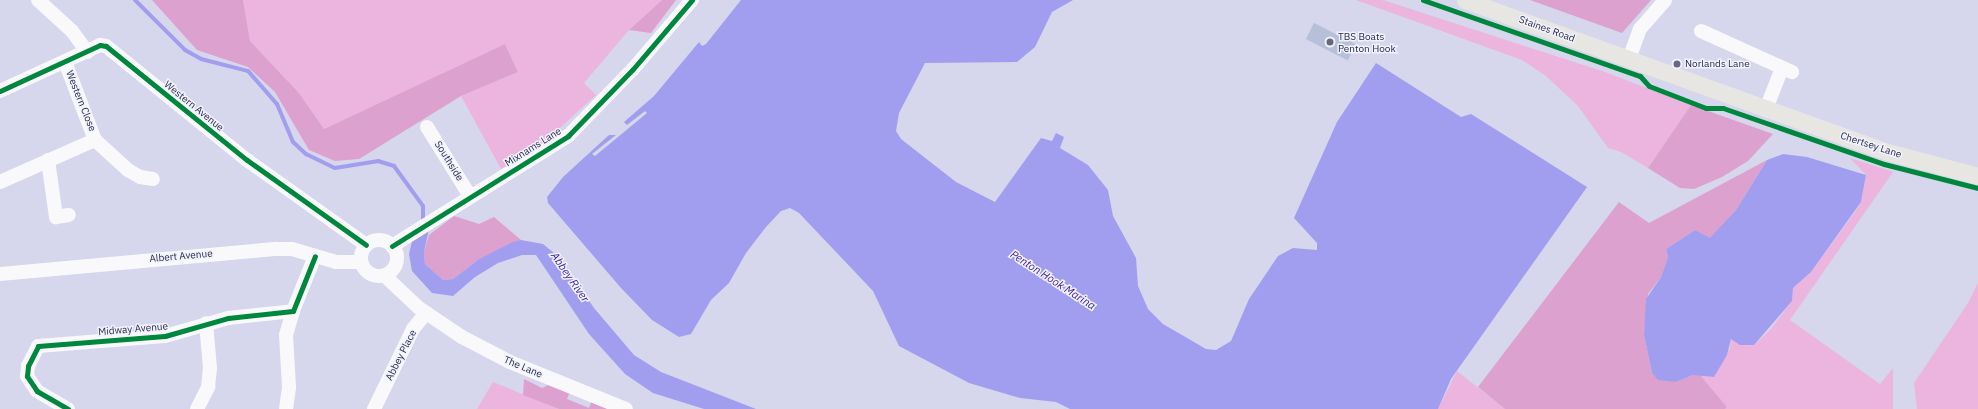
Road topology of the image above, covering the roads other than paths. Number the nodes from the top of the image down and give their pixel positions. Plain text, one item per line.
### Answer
1 (38, 0) edge
2 (692, 0) edge
3 (1465, 0) edge
4 (1665, 0) edge
5 (1701, 31) dead end
6 (87, 52) junction
7 (1629, 59) junction
8 (65, 62) junction
9 (0, 91) edge
10 (1766, 109) junction
11 (427, 127) dead end
12 (95, 140) junction
13 (48, 160) junction
14 (1978, 176) edge
15 (153, 179) dead end
16 (0, 182) edge
17 (470, 196) junction
18 (69, 215) dead end
19 (366, 245) junction
20 (392, 246) junction
21 (315, 256) junction
22 (361, 262) junction
23 (0, 274) edge
24 (385, 276) junction
25 (293, 312) junction
26 (426, 313) junction
27 (206, 323) junction
28 (375, 407) edge
29 (68, 409) edge
30 (197, 409) edge
31 (286, 409) edge
32 (626, 409) edge

1 - 6 street
2 - 17 street, Mixnams Lane
3 - 7 main road, Staines Road
4 - 7 street
5 - 10 street
6 - 8 street, Western Avenue
6 - 19 street, Western Avenue
7 - 10 main road, Chertsey Lane
8 - 9 street, Western Avenue
8 - 12 street, Western Close
10 - 14 main road, Chertsey Lane
11 - 17 street, Southside
12 - 13 street, Western Close
12 - 15 street, Western Close
13 - 16 street, Western Close
13 - 18 street
17 - 20 street, Mixnams Lane
19 - 20 street
19 - 22 street
20 - 24 street
21 - 22 street, Albert Avenue
21 - 23 street, Albert Avenue
21 - 25 street
22 - 24 street
24 - 26 street
25 - 27 street, Midway Avenue
25 - 31 street
26 - 28 street, Abbey Place
26 - 32 street, The Lane
27 - 29 street, Midway Avenue
27 - 30 street

